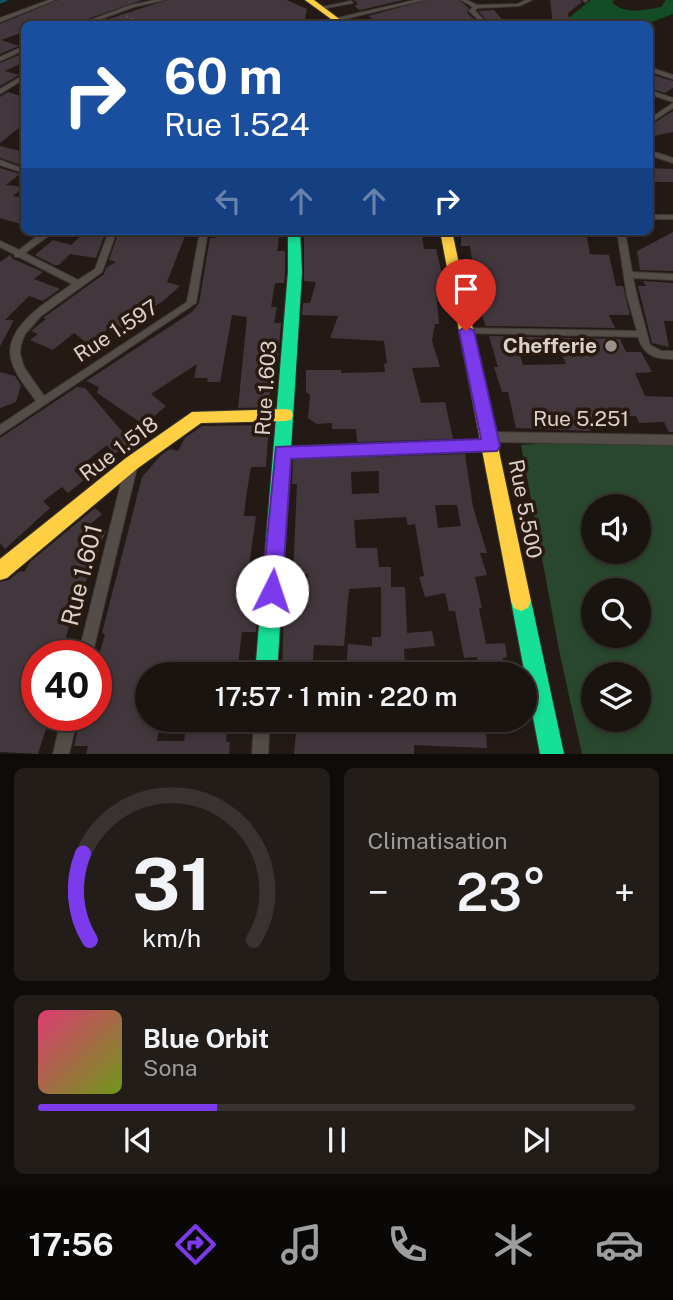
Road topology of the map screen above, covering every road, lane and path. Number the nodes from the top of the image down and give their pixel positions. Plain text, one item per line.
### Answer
1 (53, 0) edge
2 (162, 0) edge
3 (422, 0) edge
4 (463, 0) edge
5 (530, 0) edge
6 (351, 2) edge
7 (314, 4) edge
8 (476, 7) junction
9 (0, 20) edge
10 (91, 21) edge
11 (338, 21) edge
12 (343, 21) edge
13 (483, 21) edge
14 (21, 49) edge
15 (10, 54) junction
16 (21, 58) edge
17 (0, 59) edge
18 (653, 70) edge
19 (673, 77) edge
20 (21, 79) edge
21 (0, 92) edge
22 (653, 94) edge
23 (673, 103) edge
24 (653, 119) edge
25 (653, 154) edge
26 (673, 161) edge
27 (0, 162) edge
28 (21, 170) edge
29 (653, 217) edge
30 (673, 217) edge
31 (44, 235) dead end
32 (112, 235) edge
33 (203, 235) edge
34 (294, 235) edge
35 (447, 235) edge
36 (622, 235) edge
37 (0, 244) edge
38 (18, 255) junction
39 (629, 275) junction
40 (673, 276) edge
41 (79, 284) junction
42 (466, 331) junction
43 (643, 334) junction
44 (673, 355) edge
45 (42, 402) junction
46 (285, 415) junction
47 (0, 431) edge
48 (673, 440) edge
49 (490, 442) junction
50 (283, 452) junction
51 (132, 463) junction
52 (0, 570) edge
53 (89, 640) edge
54 (267, 662) edge
55 (66, 731) edge
56 (261, 732) edge
57 (61, 754) edge
58 (260, 754) edge
59 (552, 754) edge

1 - 9 street
2 - 10 street
3 - 12 street
4 - 8 street
5 - 8 street
6 - 7 street
7 - 11 street
8 - 13 street
14 - 15 street
15 - 16 street
15 - 17 street
18 - 19 street
20 - 21 street
22 - 23 street
23 - 24 street
25 - 26 street
27 - 28 street
29 - 30 street
31 - 38 street
32 - 41 street
33 - 45 street, Rue 1.597
34 - 46 street, Rue 1.603
35 - 42 street, Rue 5.500
36 - 39 street
37 - 38 street
38 - 41 street
39 - 40 street
39 - 43 street
41 - 45 street
42 - 43 street
42 - 49 street, Rue 5.500
43 - 44 street
45 - 47 street, Rue 1.597
46 - 50 street, Rue 1.603
46 - 51 street, Rue 1.518
48 - 49 street, Rue 5.251
49 - 50 street, Rue 5.251
49 - 59 street, Rue 5.500
50 - 54 street, Rue 1.603
51 - 52 street, Rue 1.518
51 - 53 street, Rue 1.601
55 - 57 street
56 - 58 street

